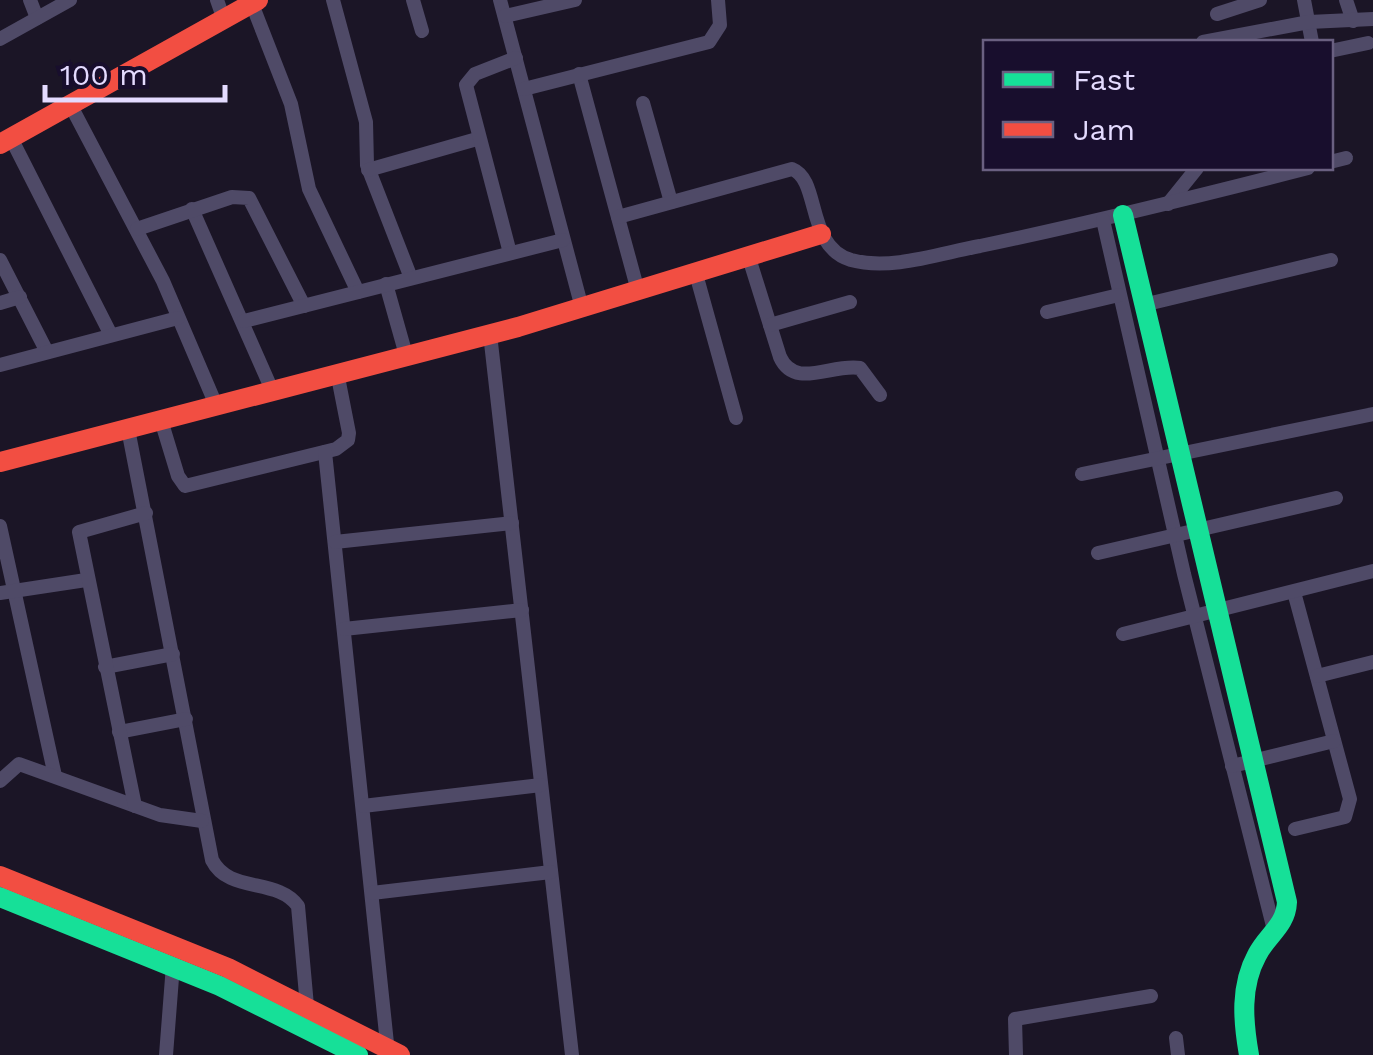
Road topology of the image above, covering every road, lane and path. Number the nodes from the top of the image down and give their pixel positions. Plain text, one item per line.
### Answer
1 (30, 0) edge
2 (70, 0) edge
3 (333, 0) edge
4 (413, 0) edge
5 (500, 0) edge
6 (575, 0) edge
7 (718, 0) edge
8 (1260, 0) edge
9 (1304, 0) edge
10 (1346, 0) edge
11 (255, 2) edge
12 (220, 10) edge
13 (1218, 14) dead end
14 (505, 16) junction
15 (37, 18) junction
16 (1373, 19) edge
17 (1353, 21) junction
18 (1309, 22) junction
19 (422, 31) dead end
20 (0, 38) edge
21 (1214, 40) edge
22 (1312, 40) edge
23 (1368, 43) dead end
24 (1333, 49) edge
25 (516, 58) junction
26 (579, 74) junction
27 (524, 89) junction
28 (643, 103) dead end
29 (71, 106) junction
30 (477, 139) junction
31 (6, 141) edge
32 (1346, 158) dead end
33 (1333, 161) edge
34 (368, 170) junction
35 (1195, 170) edge
36 (1300, 170) edge
37 (672, 202) junction
38 (1168, 204) junction
39 (192, 208) junction
40 (618, 218) junction
41 (1113, 218) junction
42 (137, 229) junction
43 (821, 234) junction
44 (563, 240) junction
45 (510, 253) junction
46 (749, 258) junction
47 (0, 260) edge
48 (1330, 260) dead end
49 (696, 274) junction
50 (411, 278) junction
51 (386, 284) junction
52 (358, 292) junction
53 (638, 292) junction
54 (1119, 295) junction
55 (20, 296) junction
56 (850, 302) dead end
57 (0, 303) edge
58 (1144, 305) junction
59 (304, 306) junction
60 (582, 308) junction
61 (1048, 312) dead end
62 (178, 318) junction
63 (244, 321) junction
64 (770, 324) junction
65 (490, 334) junction
66 (111, 335) junction
67 (47, 352) junction
68 (406, 355) junction
69 (0, 365) edge
70 (336, 372) junction
71 (272, 390) junction
72 (880, 395) dead end
73 (216, 405) junction
74 (1373, 414) edge
75 (736, 418) dead end
76 (161, 420) junction
77 (128, 429) junction
78 (326, 452) junction
79 (1181, 455) junction
80 (1157, 460) junction
81 (0, 462) edge
82 (1082, 474) dead end
83 (1336, 498) dead end
84 (146, 513) junction
85 (512, 523) junction
86 (0, 526) edge
87 (1199, 530) junction
88 (1175, 536) junction
89 (335, 542) junction
90 (1098, 554) dead end
91 (1373, 571) edge
92 (86, 580) junction
93 (7, 592) edge
94 (1294, 592) junction
95 (1218, 609) junction
96 (522, 610) junction
97 (1194, 615) junction
98 (344, 629) junction
99 (1123, 634) dead end
100 (174, 654) junction
101 (1373, 662) edge
102 (105, 668) junction
103 (1317, 676) junction
104 (186, 719) junction
105 (119, 732) junction
106 (1334, 741) junction
107 (1255, 760) junction
108 (1232, 766) junction
109 (55, 776) junction
110 (0, 781) edge
111 (541, 785) junction
112 (135, 806) junction
113 (363, 806) junction
114 (202, 820) junction
115 (1294, 830) dead end
116 (550, 872) junction
117 (0, 876) edge
118 (372, 892) junction
119 (0, 897) edge
120 (1262, 949) junction
121 (172, 966) junction
122 (1151, 996) dead end
123 (307, 1006) junction
124 (1176, 1038) dead end
125 (392, 1053) edge
126 (166, 1055) edge
127 (358, 1055) edge
128 (572, 1055) edge
129 (1016, 1055) edge
130 (1178, 1055) edge
131 (1249, 1055) edge

1 - 15 street
2 - 15 street
3 - 34 street
4 - 19 street
5 - 14 street
6 - 14 street
7 - 26 street
8 - 13 street
9 - 18 street
10 - 17 street
11 - 12 street
11 - 52 street
12 - 29 street
14 - 25 street
15 - 20 street
16 - 17 street
17 - 18 street
18 - 21 street
18 - 22 street
23 - 24 street
25 - 27 street
25 - 30 street
26 - 27 street
26 - 40 street
27 - 44 street
28 - 37 street
29 - 31 street
29 - 42 street
30 - 34 street
30 - 45 street
31 - 66 street
32 - 33 street
34 - 50 street
35 - 38 street
36 - 38 street
37 - 40 street
37 - 43 street
38 - 41 street
39 - 42 street
39 - 59 street
39 - 63 street
40 - 53 street
41 - 43 street
41 - 54 street
41 - 58 street
42 - 62 street
43 - 46 street
44 - 45 street
44 - 60 street
45 - 50 street
46 - 49 street
46 - 64 street
47 - 55 street
48 - 58 street
49 - 53 street
49 - 75 street
50 - 51 street
51 - 52 street
51 - 68 street
52 - 59 street
53 - 60 street
54 - 61 street
54 - 80 street
55 - 57 street
55 - 67 street
56 - 64 street
58 - 79 street
59 - 63 street
60 - 65 street
62 - 66 street
62 - 73 street
63 - 71 street
64 - 72 street
65 - 68 street
65 - 85 street
66 - 67 street
67 - 69 street
68 - 70 street
70 - 71 street
70 - 78 street
71 - 73 street
73 - 76 street
74 - 79 street
76 - 77 street
76 - 78 street
77 - 81 street
77 - 84 street
78 - 89 street
79 - 80 street
79 - 87 street
80 - 82 street
80 - 88 street
83 - 87 street
84 - 92 street
84 - 100 street
85 - 89 street
85 - 96 street
86 - 93 street
87 - 88 street
87 - 95 street
88 - 90 street
88 - 97 street
89 - 98 street
91 - 94 street
92 - 93 street
92 - 102 street
93 - 109 street
94 - 95 street
94 - 103 street
95 - 97 street
95 - 107 street
96 - 98 street
96 - 111 street
97 - 99 street
97 - 108 street
98 - 113 street
100 - 102 street
100 - 104 street
101 - 103 street
102 - 105 street
103 - 106 street
104 - 105 street
104 - 114 street
105 - 112 street
106 - 107 street
106 - 115 street
107 - 108 street
107 - 120 street
108 - 120 street
109 - 110 street
109 - 112 street
111 - 113 street
111 - 116 street
112 - 114 street
113 - 118 street
114 - 123 street
116 - 118 street
116 - 128 street
117 - 123 street
118 - 125 street
119 - 121 street
120 - 131 street
121 - 126 street
121 - 127 street
122 - 129 street
123 - 125 street
124 - 130 street

